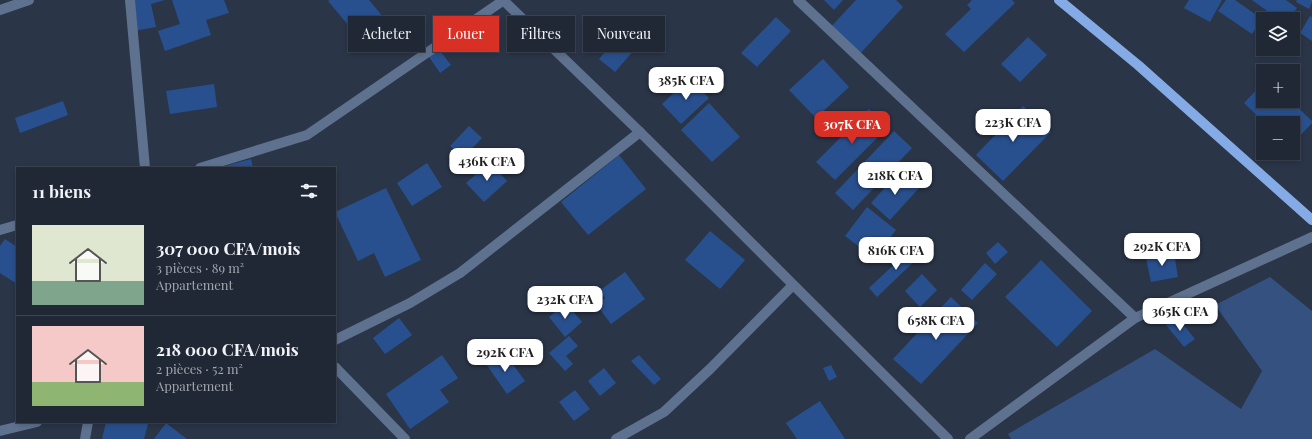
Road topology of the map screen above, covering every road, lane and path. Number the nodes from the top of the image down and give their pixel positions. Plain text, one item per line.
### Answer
1 (29, 0) edge
2 (130, 0) edge
3 (504, 0) edge
4 (798, 0) edge
5 (1059, 0) edge
6 (0, 10) edge
7 (640, 132) junction
8 (145, 167) edge
9 (203, 167) edge
10 (1312, 220) edge
11 (16, 225) edge
12 (0, 230) edge
13 (1312, 237) edge
14 (793, 285) junction
15 (1135, 318) junction
16 (336, 340) edge
17 (336, 368) edge
18 (33, 423) edge
19 (88, 423) edge
20 (0, 431) edge
21 (85, 439) edge
22 (405, 439) edge
23 (616, 439) edge
24 (948, 439) edge
25 (970, 439) edge

1 - 6 street
2 - 8 street
3 - 7 street
3 - 9 street
4 - 15 street
5 - 10 main road
7 - 14 street
7 - 16 street
11 - 12 street
13 - 15 street
14 - 23 street
14 - 24 street
15 - 25 street
17 - 22 street
18 - 20 street
19 - 21 street

